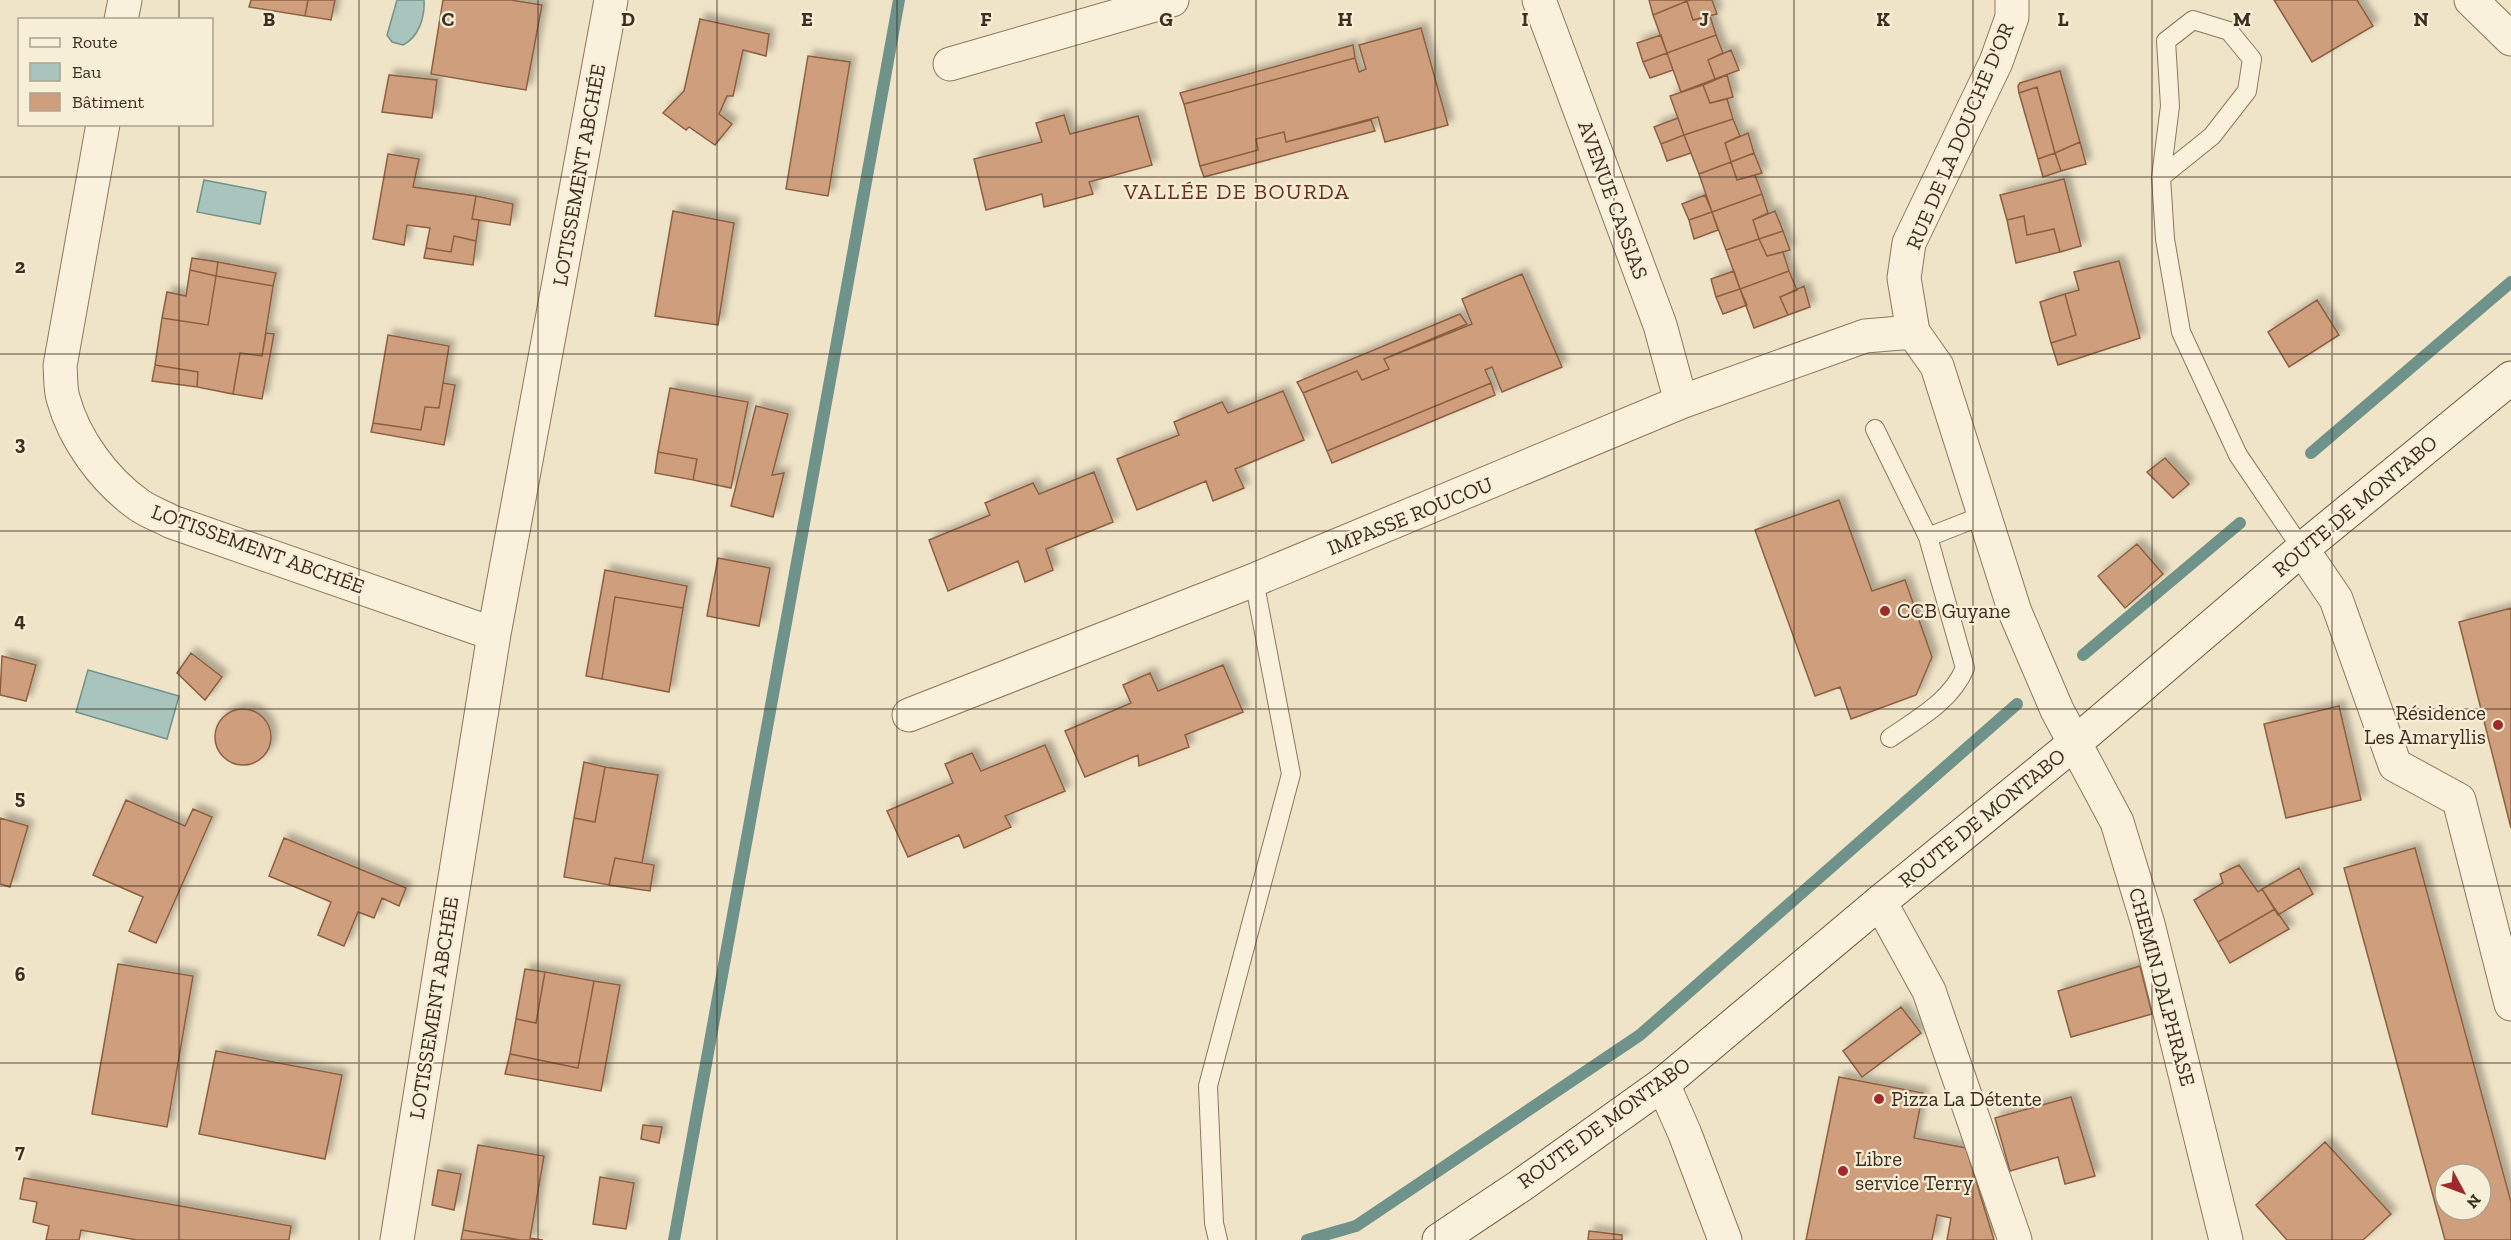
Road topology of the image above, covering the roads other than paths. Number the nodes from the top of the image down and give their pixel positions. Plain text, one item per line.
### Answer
1 (125, 0) edge
2 (611, 0) edge
3 (1172, 0) edge
4 (1539, 0) edge
5 (2012, 0) edge
6 (2471, 0) edge
7 (122, 18) edge
8 (2511, 39) edge
9 (950, 64) dead end
10 (103, 126) edge
11 (2160, 177) junction
12 (1913, 332) junction
13 (2511, 378) edge
14 (1681, 402) junction
15 (1875, 429) dead end
16 (1984, 515) junction
17 (1928, 537) junction
18 (2302, 549) junction
19 (1254, 580) junction
20 (494, 634) junction
21 (909, 715) dead end
22 (1890, 738) dead end
23 (2076, 742) junction
24 (1880, 902) junction
25 (2511, 1004) edge
26 (1663, 1084) junction
27 (397, 1240) edge
28 (1218, 1240) edge
29 (1439, 1240) edge
30 (1725, 1240) edge
31 (2015, 1240) edge
32 (2226, 1240) edge

1 - 7 street
2 - 20 street, LOTISSEMENT ABCHÉE
3 - 9 street
4 - 14 street, AVENUE CASSIAS
5 - 12 street, RUE DE LA DOUCHE D'OR
6 - 8 street
10 - 20 street, LOTISSEMENT ABCHÉE
11 - 11 lane
11 - 18 lane
12 - 14 street, IMPASSE ROUCOU
12 - 16 street, RUE DE LA DOUCHE D'OR
13 - 18 street, ROUTE DE MONTABO
14 - 19 street, IMPASSE ROUCOU
15 - 17 lane
16 - 17 lane
16 - 23 street, RUE DE LA DOUCHE D'OR
17 - 22 lane
18 - 23 street, ROUTE DE MONTABO
18 - 25 street
19 - 21 street, IMPASSE ROUCOU
19 - 28 lane
20 - 27 street, LOTISSEMENT ABCHÉE
23 - 24 street, ROUTE DE MONTABO
23 - 32 street, CHEMIN DALPHRASE
24 - 26 street, ROUTE DE MONTABO
24 - 31 street
26 - 29 street, ROUTE DE MONTABO
26 - 30 street

